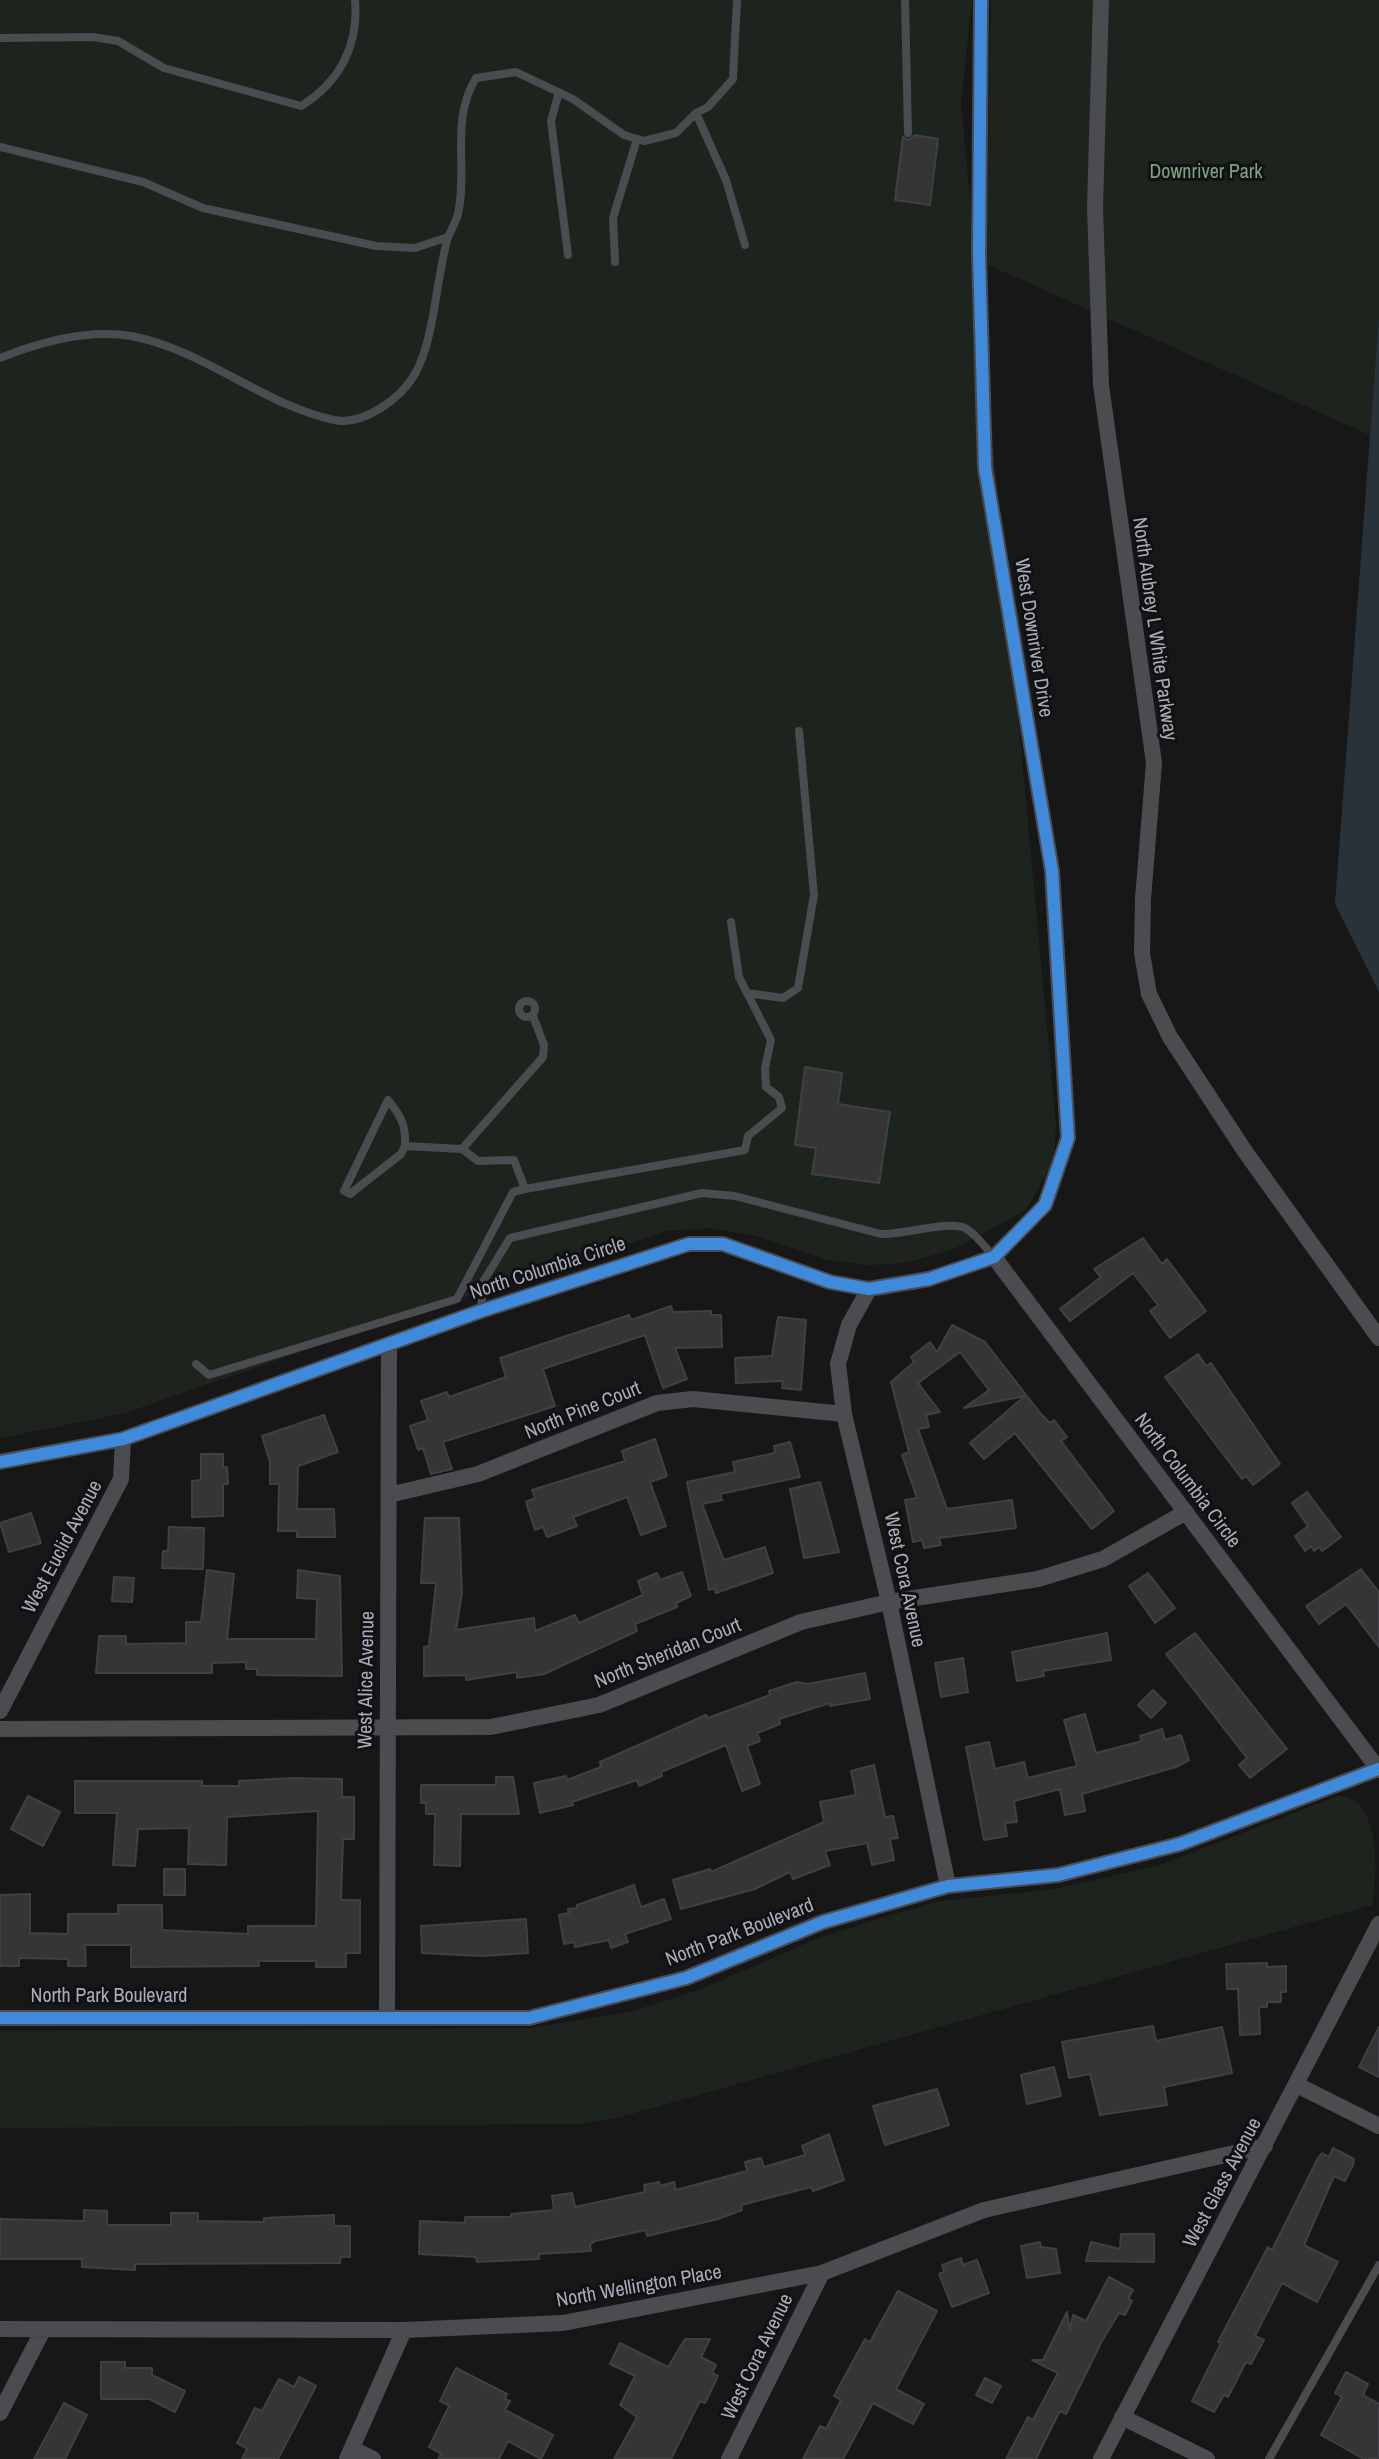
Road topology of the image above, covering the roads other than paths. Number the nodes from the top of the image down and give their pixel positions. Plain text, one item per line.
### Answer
1 (355, 0) edge
2 (737, 0) edge
3 (905, 0) edge
4 (981, 0) edge
5 (1101, 0) edge
6 (0, 38) edge
7 (559, 92) junction
8 (696, 113) junction
9 (908, 133) dead end
10 (637, 139) junction
11 (0, 147) edge
12 (448, 237) junction
13 (745, 245) dead end
14 (568, 255) dead end
15 (615, 262) dead end
16 (0, 358) edge
17 (799, 731) dead end
18 (731, 922) dead end
19 (747, 993) junction
20 (533, 1016) dead end
21 (405, 1146) junction
22 (462, 1149) junction
23 (525, 1189) junction
24 (994, 1257) junction
25 (869, 1289) junction
26 (481, 1311) junction
27 (1379, 1338) edge
28 (389, 1344) junction
29 (196, 1364) dead end
30 (844, 1414) junction
31 (123, 1439) junction
32 (0, 1462) edge
33 (389, 1495) junction
34 (1186, 1512) junction
35 (889, 1602) junction
36 (0, 1711) edge
37 (0, 1729) edge
38 (386, 1730) junction
39 (1379, 1769) edge
40 (948, 1886) junction
41 (1379, 1924) edge
42 (387, 2016) junction
43 (0, 2018) edge
44 (1297, 2085) junction
45 (1379, 2126) edge
46 (1265, 2146) junction
47 (1379, 2265) edge
48 (822, 2273) junction
49 (0, 2329) edge
50 (43, 2330) junction
51 (404, 2330) junction
52 (0, 2413) edge
53 (1122, 2417) junction
54 (350, 2454) edge
55 (373, 2459) edge
56 (729, 2459) edge
57 (1101, 2459) edge
58 (1207, 2459) edge
59 (1269, 2459) edge

1 - 6 lane
2 - 8 lane
3 - 9 lane
4 - 24 street, West Downriver Drive
5 - 27 street, North Aubrey L White Parkway
7 - 10 lane
7 - 12 lane
7 - 14 lane
8 - 10 lane
8 - 13 lane
10 - 15 lane
11 - 12 lane
12 - 16 lane
17 - 19 lane
18 - 19 lane
19 - 23 lane
20 - 22 lane
21 - 21 lane
21 - 22 lane
22 - 23 lane
23 - 29 lane
24 - 25 street, North Columbia Circle
24 - 26 lane
24 - 34 street, North Columbia Circle
25 - 26 street, North Columbia Circle
25 - 30 street, West Cora Avenue
26 - 28 street, North Columbia Circle
28 - 31 street, North Columbia Circle
28 - 33 street, West Alice Avenue
30 - 33 street, North Pine Court
30 - 35 street, West Cora Avenue
31 - 32 street, North Columbia Circle
31 - 36 street, West Euclid Avenue
33 - 38 street, West Alice Avenue
34 - 35 street, North Sheridan Court
34 - 39 street, North Columbia Circle
35 - 38 street, North Sheridan Court
35 - 40 street, West Cora Avenue
37 - 38 street, North Sheridan Court
38 - 42 street, West Alice Avenue
39 - 40 street, North Park Boulevard
40 - 42 street, North Park Boulevard
41 - 44 street, West Glass Avenue
42 - 43 street, North Park Boulevard
44 - 45 street
44 - 46 street, West Glass Avenue
46 - 48 street, North Wellington Place
46 - 53 street, West Glass Avenue
47 - 59 lane
48 - 51 street, North Wellington Place
48 - 56 street, West Cora Avenue
49 - 50 street, North Wellington Place
50 - 51 street, North Wellington Place
50 - 52 street
51 - 54 street
53 - 57 street, West Glass Avenue
53 - 58 street
54 - 55 street

